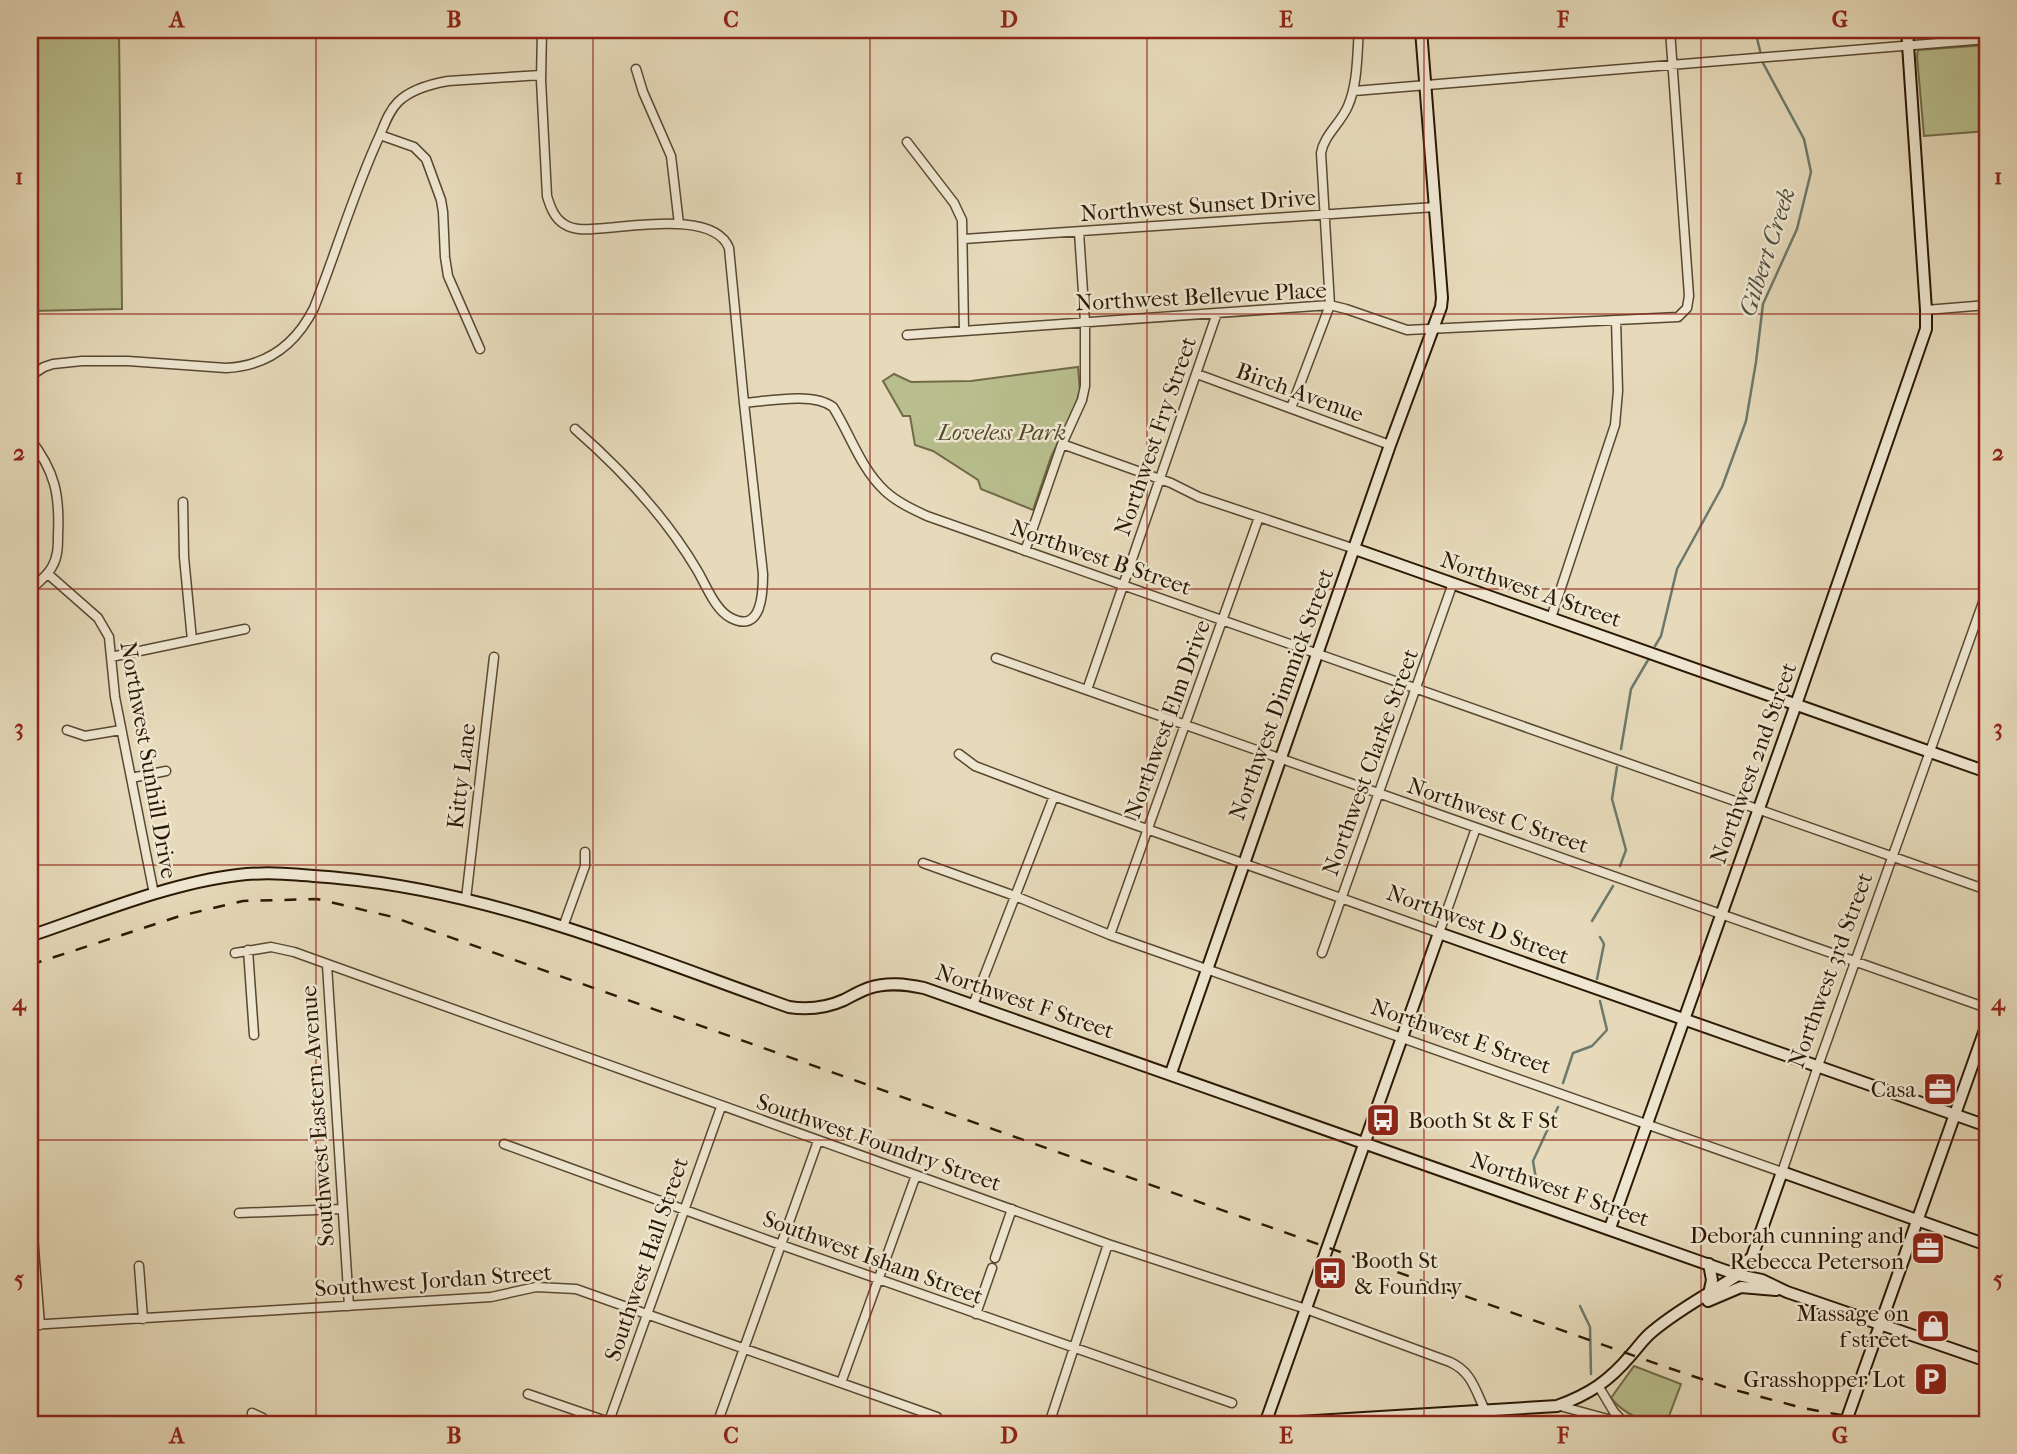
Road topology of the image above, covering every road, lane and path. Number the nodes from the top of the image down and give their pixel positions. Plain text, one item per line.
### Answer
1 (542, 30) edge
2 (1359, 30) edge
3 (1421, 30) edge
4 (1670, 30) edge
5 (1907, 30) edge
6 (1987, 39) edge
7 (1908, 45) junction
8 (1673, 66) junction
9 (636, 69) dead end
10 (541, 75) junction
11 (1425, 85) junction
12 (1354, 91) junction
13 (380, 135) junction
14 (907, 142) dead end
15 (1435, 207) junction
16 (1325, 216) junction
17 (679, 225) junction
18 (1079, 232) junction
19 (964, 239) junction
20 (1329, 305) junction
21 (1987, 305) edge
22 (1926, 310) junction
23 (1217, 313) junction
24 (1616, 320) junction
25 (1085, 322) junction
26 (1432, 329) junction
27 (964, 330) junction
28 (907, 335) dead end
29 (480, 349) dead end
30 (1197, 374) junction
31 (30, 376) edge
32 (744, 403) junction
33 (1291, 408) junction
34 (575, 429) dead end
35 (30, 439) edge
36 (1062, 444) junction
37 (1390, 445) junction
38 (1161, 480) junction
39 (183, 502) dead end
40 (1259, 517) junction
41 (1355, 549) junction
42 (1025, 551) junction
43 (48, 574) junction
44 (1453, 583) junction
45 (1124, 585) junction
46 (30, 590) edge
47 (1987, 591) edge
48 (1552, 618) junction
49 (1222, 620) junction
50 (245, 629) dead end
51 (192, 640) junction
52 (1318, 653) junction
53 (111, 657) junction
54 (495, 657) dead end
55 (996, 658) dead end
56 (1416, 689) junction
57 (1087, 690) junction
58 (1796, 704) junction
59 (1185, 725) junction
60 (67, 730) dead end
61 (121, 730) junction
62 (1931, 752) junction
63 (959, 754) dead end
64 (1281, 759) junction
65 (166, 771) dead end
66 (1987, 772) edge
67 (131, 778) junction
68 (1379, 793) junction
69 (1054, 796) junction
70 (1759, 810) junction
71 (1476, 828) junction
72 (1148, 830) junction
73 (585, 852) dead end
74 (1892, 857) junction
75 (923, 863) dead end
76 (1243, 863) junction
77 (1987, 890) edge
78 (153, 894) junction
79 (1015, 896) junction
80 (1341, 898) junction
81 (466, 899) junction
82 (1721, 914) junction
83 (563, 927) junction
84 (1438, 933) junction
85 (1110, 935) junction
86 (30, 936) edge
87 (248, 950) junction
88 (235, 953) dead end
89 (1322, 953) dead end
90 (1855, 962) junction
91 (327, 965) junction
92 (1208, 969) junction
93 (973, 1005) junction
94 (1987, 1008) edge
95 (1684, 1019) junction
96 (1987, 1024) edge
97 (254, 1035) dead end
98 (1402, 1037) junction
99 (1818, 1066) junction
100 (1171, 1073) junction
101 (721, 1107) junction
102 (1955, 1115) junction
103 (1647, 1124) junction
104 (1987, 1126) edge
105 (818, 1141) junction
106 (504, 1143) dead end
107 (1364, 1143) junction
108 (1782, 1172) junction
109 (916, 1175) junction
110 (30, 1198) edge
111 (341, 1209) junction
112 (1012, 1209) junction
113 (685, 1210) junction
114 (239, 1213) dead end
115 (1917, 1220) junction
116 (1610, 1228) junction
117 (1108, 1244) junction
118 (782, 1245) junction
119 (1987, 1245) edge
120 (1752, 1257) junction
121 (995, 1258) dead end
122 (1709, 1264) junction
123 (139, 1266) dead end
124 (992, 1268) dead end
125 (1738, 1275) junction
126 (1757, 1278) junction
127 (877, 1279) junction
128 (1787, 1292) junction
129 (1709, 1294) junction
130 (349, 1306) junction
131 (1306, 1309) junction
132 (976, 1314) junction
133 (647, 1315) junction
134 (143, 1319) junction
135 (1661, 1324) junction
136 (1880, 1324) junction
137 (30, 1325) edge
138 (40, 1325) junction
139 (1073, 1348) junction
140 (744, 1349) junction
141 (1987, 1362) edge
142 (841, 1383) junction
143 (1598, 1387) junction
144 (528, 1394) dead end
145 (1232, 1403) dead end
146 (1557, 1406) junction
147 (1485, 1410) junction
148 (252, 1413) dead end
149 (609, 1423) edge
150 (264, 1424) edge
151 (717, 1424) edge
152 (937, 1424) edge
153 (1049, 1424) edge
154 (1266, 1424) edge
155 (1625, 1424) edge
156 (1845, 1424) edge

1 - 10 street
2 - 12 street
3 - 11 street, Northwest Dimmick Street
4 - 8 street
5 - 7 street, Northwest 2nd Street
6 - 7 street
7 - 8 street
7 - 22 street, Northwest 2nd Street
8 - 11 street
8 - 24 street, Northwest Bellevue Place
9 - 17 street
10 - 13 street
10 - 17 street
11 - 12 street
11 - 15 street, Northwest Dimmick Street
12 - 16 street
13 - 29 street
13 - 31 street
14 - 19 street
15 - 16 street, Northwest Sunset Drive
15 - 26 street, Northwest Dimmick Street
16 - 18 street, Northwest Sunset Drive
16 - 20 street
17 - 32 street
18 - 19 street, Northwest Sunset Drive
18 - 25 street
19 - 27 street
20 - 23 street, Northwest Bellevue Place
20 - 26 street, Northwest Bellevue Place
20 - 33 street
21 - 22 street
22 - 58 street, Northwest 2nd Street
23 - 25 street, Northwest Bellevue Place
23 - 30 street, Northwest Fry Street
24 - 26 street, Northwest Bellevue Place
24 - 48 street
25 - 27 street, Northwest Bellevue Place
25 - 36 street
26 - 37 street, Northwest Dimmick Street
27 - 28 street, Northwest Bellevue Place
30 - 33 street, Birch Avenue
30 - 38 street, Northwest Fry Street
32 - 34 street
32 - 42 street, Northwest B Street
33 - 37 street, Birch Avenue
35 - 43 street
36 - 38 street, Northwest A Street
36 - 42 street
37 - 41 street, Northwest Dimmick Street
38 - 40 street, Northwest A Street
38 - 45 street, Northwest Fry Street
39 - 51 street
40 - 41 street, Northwest A Street
40 - 49 street, Northwest Elm Drive
41 - 44 street, Northwest A Street
41 - 52 street, Northwest Dimmick Street
42 - 45 street, Northwest B Street
43 - 46 street
43 - 53 street, Northwest Sunhill Drive
44 - 48 street, Northwest A Street
44 - 56 street, Northwest Clarke Street
45 - 49 street, Northwest B Street
45 - 57 street, Northwest Fry Street
47 - 62 street, Northwest 3rd Street
48 - 58 street, Northwest A Street
49 - 52 street, Northwest B Street
49 - 59 street, Northwest Elm Drive
50 - 51 street
51 - 53 street
52 - 56 street, Northwest B Street
52 - 64 street, Northwest Dimmick Street
53 - 61 street, Northwest Sunhill Drive
54 - 81 street, Kitty Lane
55 - 57 street, Northwest C Street
56 - 68 street, Northwest Clarke Street
56 - 70 street, Northwest B Street
57 - 59 street, Northwest C Street
58 - 62 street, Northwest A Street
58 - 70 street, Northwest 2nd Street
59 - 64 street, Northwest C Street
59 - 72 street, Northwest Elm Drive
60 - 61 street
61 - 67 street, Northwest Sunhill Drive
62 - 66 street, Northwest A Street
62 - 74 street, Northwest 3rd Street
63 - 69 street, Northwest D Street
64 - 68 street, Northwest C Street
64 - 76 street, Northwest Dimmick Street
65 - 67 street
67 - 78 street, Northwest Sunhill Drive
68 - 71 street, Northwest C Street
68 - 80 street, Northwest Clarke Street
69 - 72 street, Northwest D Street
69 - 79 street
70 - 74 street, Northwest B Street
70 - 82 street, Northwest 2nd Street
71 - 82 street, Northwest C Street
71 - 84 street
72 - 76 street, Northwest D Street
72 - 85 street, Northwest Elm Drive
73 - 83 street
74 - 77 street, Northwest B Street
74 - 90 street, Northwest 3rd Street
75 - 79 street, Northwest E Street
76 - 80 street, Northwest D Street
76 - 92 street, Northwest Dimmick Street
78 - 81 street, Northwest F Street
78 - 86 street, Northwest F Street
79 - 85 street, Northwest E Street
79 - 93 street
80 - 84 street, Northwest D Street
80 - 89 street, Northwest Clarke Street
81 - 83 street, Northwest F Street
82 - 90 street, Northwest C Street
82 - 95 street, Northwest 2nd Street
83 - 93 street, Northwest F Street
84 - 95 street, Northwest D Street
84 - 98 street
85 - 92 street, Northwest E Street
87 - 88 street, Southwest Foundry Street
87 - 91 street, Southwest Foundry Street
87 - 97 street
90 - 94 street, Northwest C Street
90 - 99 street, Northwest 3rd Street
91 - 101 street, Southwest Foundry Street
91 - 111 street, Southwest Eastern Avenue
92 - 98 street, Northwest E Street
92 - 100 street, Northwest Dimmick Street
93 - 100 street, Northwest F Street
95 - 99 street, Northwest D Street
95 - 103 street, Northwest 2nd Street
96 - 102 street
98 - 103 street, Northwest E Street
98 - 107 street
99 - 102 street, Northwest D Street
99 - 108 street, Northwest 3rd Street
100 - 107 street, Northwest F Street
101 - 105 street, Southwest Foundry Street
101 - 113 street, Southwest Hall Street
102 - 104 street, Northwest D Street
102 - 115 street
103 - 108 street, Northwest E Street
103 - 116 street, Northwest 2nd Street
105 - 109 street, Southwest Foundry Street
105 - 118 street
106 - 113 street, Southwest Isham Street
107 - 116 street, Northwest F Street
107 - 131 street
108 - 115 street, Northwest E Street
108 - 120 street, Northwest 3rd Street
109 - 112 street, Southwest Foundry Street
109 - 127 street
110 - 138 street
111 - 114 street
111 - 130 street, Southwest Eastern Avenue
112 - 117 street, Southwest Foundry Street
112 - 121 street
113 - 118 street, Southwest Isham Street
113 - 133 street, Southwest Hall Street
115 - 119 street, Northwest E Street
115 - 136 street
116 - 122 street, Northwest F Street
117 - 131 street, Southwest Foundry Street
117 - 139 street
118 - 127 street, Southwest Isham Street
118 - 140 street
120 - 125 street, Northwest 3rd Street
120 - 126 street
122 - 125 street, Northwest F Street
122 - 129 street
123 - 134 street
124 - 132 street
125 - 126 street, Northwest F Street
125 - 129 street, Northwest 3rd Street
126 - 128 street, Northwest F Street
127 - 132 street, Southwest Isham Street
127 - 142 street
128 - 135 street, Northwest 3rd Street
128 - 136 street, Northwest F Street
129 - 135 street, Northwest 3rd Street
130 - 133 street, Southwest Jordan Street
130 - 134 street, Southwest Jordan Street
131 - 147 street, Southwest Foundry Street
131 - 154 street
132 - 139 street, Southwest Isham Street
133 - 140 street, Southwest Jordan Street
133 - 149 street, Southwest Hall Street
134 - 138 street, Southwest Jordan Street
135 - 143 street, Northwest 3rd Street
136 - 141 street, Northwest F Street
136 - 156 street
137 - 138 street, Southwest Jordan Street
139 - 145 street, Southwest Isham Street
139 - 153 street
140 - 142 street, Southwest Jordan Street
140 - 151 street
142 - 152 street, Southwest Jordan Street
143 - 146 street, Northwest 3rd Street
143 - 155 street
144 - 149 street
146 - 147 street
146 - 155 street
147 - 154 street
148 - 150 street

